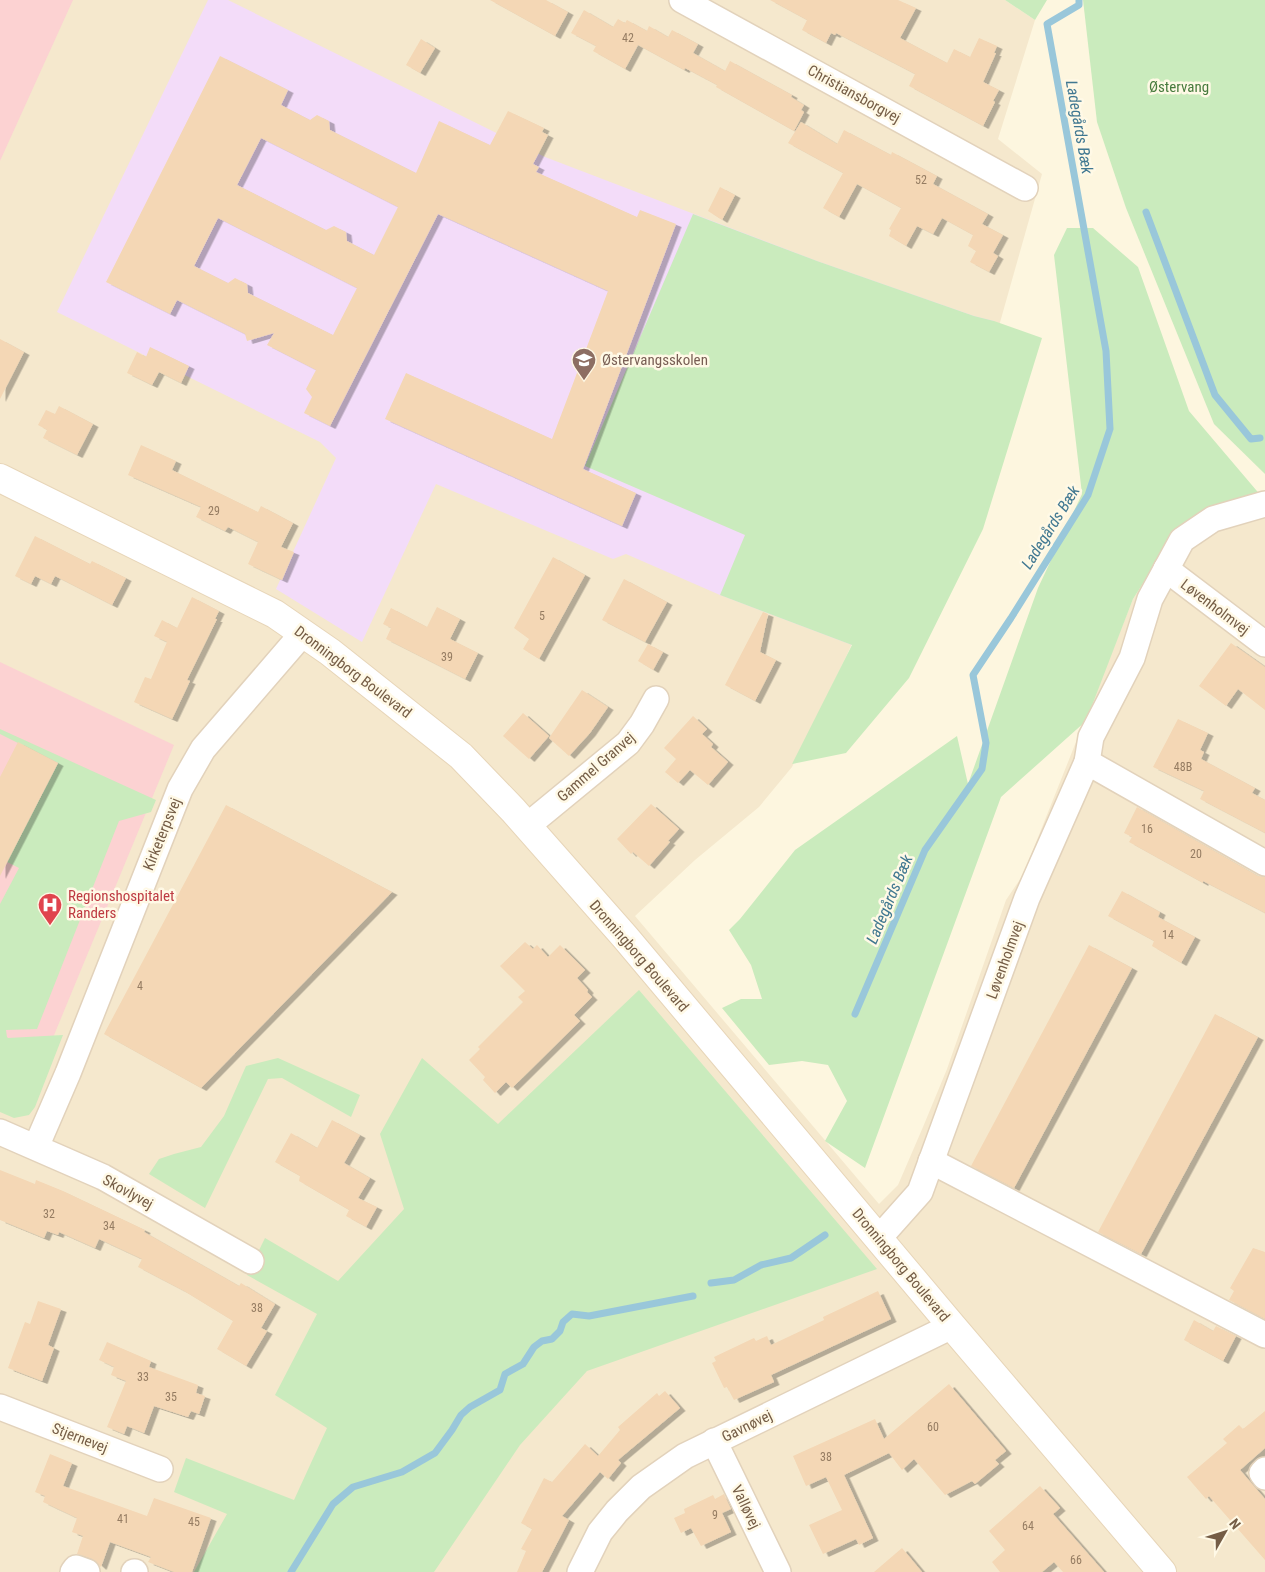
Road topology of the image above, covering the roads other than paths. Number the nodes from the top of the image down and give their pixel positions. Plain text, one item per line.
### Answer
1 (682, 0) edge
2 (1025, 188) dead end
3 (0, 478) edge
4 (1265, 504) edge
5 (1166, 570) junction
6 (303, 633) junction
7 (1265, 644) edge
8 (656, 699) dead end
9 (1087, 762) junction
10 (527, 826) junction
11 (1265, 863) edge
12 (0, 1132) edge
13 (36, 1147) junction
14 (930, 1161) junction
15 (879, 1238) junction
16 (251, 1261) dead end
17 (952, 1326) junction
18 (1265, 1335) edge
19 (0, 1407) edge
20 (714, 1441) junction
21 (160, 1469) dead end
22 (1265, 1470) edge
23 (1265, 1477) edge
24 (73, 1572) edge
25 (88, 1572) edge
26 (580, 1572) edge
27 (778, 1572) edge
28 (1162, 1572) edge

1 - 2 street, Christiansborgvej
3 - 6 street, Dronningborg Boulevard
4 - 5 street, Løvenholmvej
5 - 7 street, Løvenholmvej
5 - 9 street, Løvenholmvej
6 - 10 street, Dronningborg Boulevard
6 - 13 street, Kirketerpsvej
8 - 10 street, Gammel Granvej
9 - 11 street
9 - 14 street, Løvenholmvej
10 - 15 street, Dronningborg Boulevard
12 - 13 street, Skovlyvej
13 - 16 street, Skovlyvej
14 - 15 street, Løvenholmvej
14 - 18 street
15 - 17 street, Dronningborg Boulevard
17 - 20 street, Gavnøvej
17 - 28 street, Dronningborg Boulevard
19 - 21 street, Stjernevej
20 - 26 street, Gavnøvej
20 - 27 street, Valløvej
22 - 23 street
24 - 25 street

